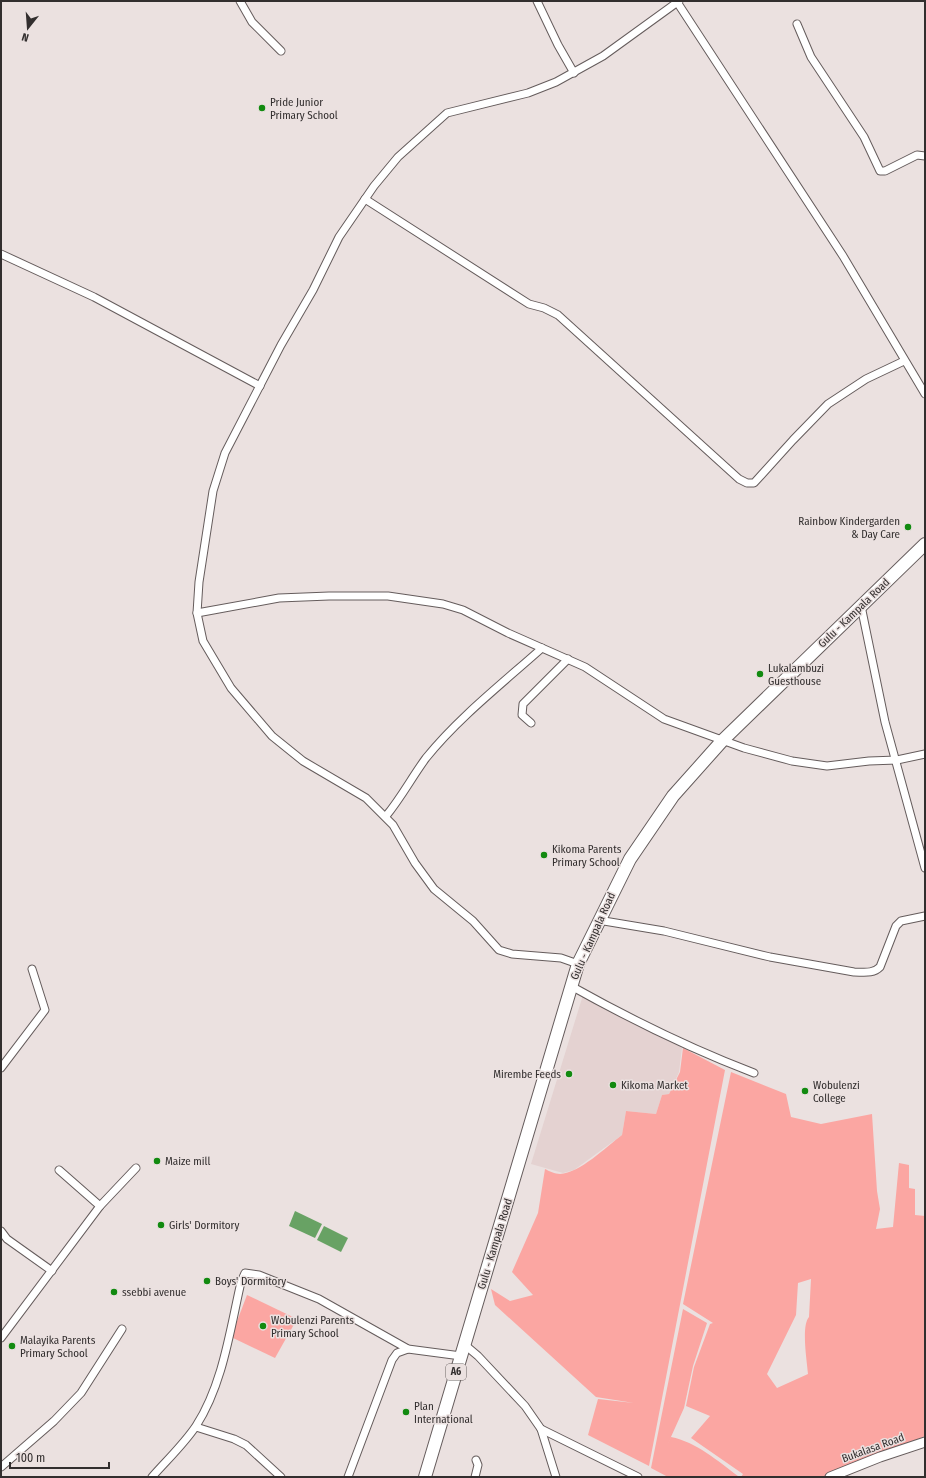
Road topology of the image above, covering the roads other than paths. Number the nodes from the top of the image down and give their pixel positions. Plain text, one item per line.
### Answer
1 (240, 1) edge
2 (537, 1) edge
3 (678, 2) edge
4 (797, 24) dead end
5 (281, 51) dead end
6 (574, 73) junction
7 (925, 156) edge
8 (365, 199) junction
9 (1, 254) edge
10 (904, 361) junction
11 (260, 386) junction
12 (925, 394) edge
13 (925, 544) edge
14 (861, 606) junction
15 (197, 613) junction
16 (542, 648) junction
17 (568, 659) junction
18 (531, 723) dead end
19 (722, 741) junction
20 (925, 754) edge
21 (897, 760) junction
22 (386, 816) junction
23 (925, 868) edge
24 (925, 916) edge
25 (598, 920) junction
26 (578, 964) junction
27 (32, 969) dead end
28 (571, 986) junction
29 (1, 1068) edge
30 (754, 1073) dead end
31 (136, 1168) dead end
32 (59, 1170) dead end
33 (100, 1206) junction
34 (1, 1231) edge
35 (52, 1271) junction
36 (122, 1329) dead end
37 (1, 1338) edge
38 (408, 1349) junction
39 (463, 1351) junction
40 (196, 1427) junction
41 (541, 1429) junction
42 (925, 1442) edge
43 (476, 1460) dead end
44 (1, 1466) edge
45 (152, 1477) edge
46 (281, 1477) edge
47 (348, 1477) edge
48 (425, 1477) edge
49 (475, 1477) edge
50 (556, 1477) edge
51 (638, 1477) edge
52 (830, 1477) edge

1 - 5 street
2 - 6 street
3 - 6 street
3 - 10 street
4 - 7 street
6 - 8 street
8 - 10 street
8 - 11 street
9 - 11 street
10 - 12 street
11 - 15 street
13 - 14 main road, Gulu - Kampala Road / A6
14 - 19 main road, Gulu - Kampala Road / A6
14 - 21 street
15 - 16 street
15 - 22 street
16 - 17 street
16 - 22 street
17 - 18 street
17 - 19 street
19 - 21 street
19 - 25 main road, Gulu - Kampala Road / A6
20 - 21 street
21 - 23 street
22 - 26 street
24 - 25 street
25 - 26 main road, Gulu - Kampala Road / A6
26 - 28 main road, Gulu - Kampala Road / A6
27 - 29 street
28 - 30 street
28 - 39 main road, Gulu - Kampala Road / A6
31 - 33 street
32 - 33 street
33 - 35 street
34 - 35 street
35 - 37 street
36 - 44 street
38 - 39 street
38 - 40 street
38 - 47 street
39 - 41 street
39 - 48 main road, Gulu - Kampala Road / A6
40 - 45 street
40 - 46 street
41 - 50 street
41 - 51 street
42 - 52 street, Bukalasa Road
43 - 49 street

